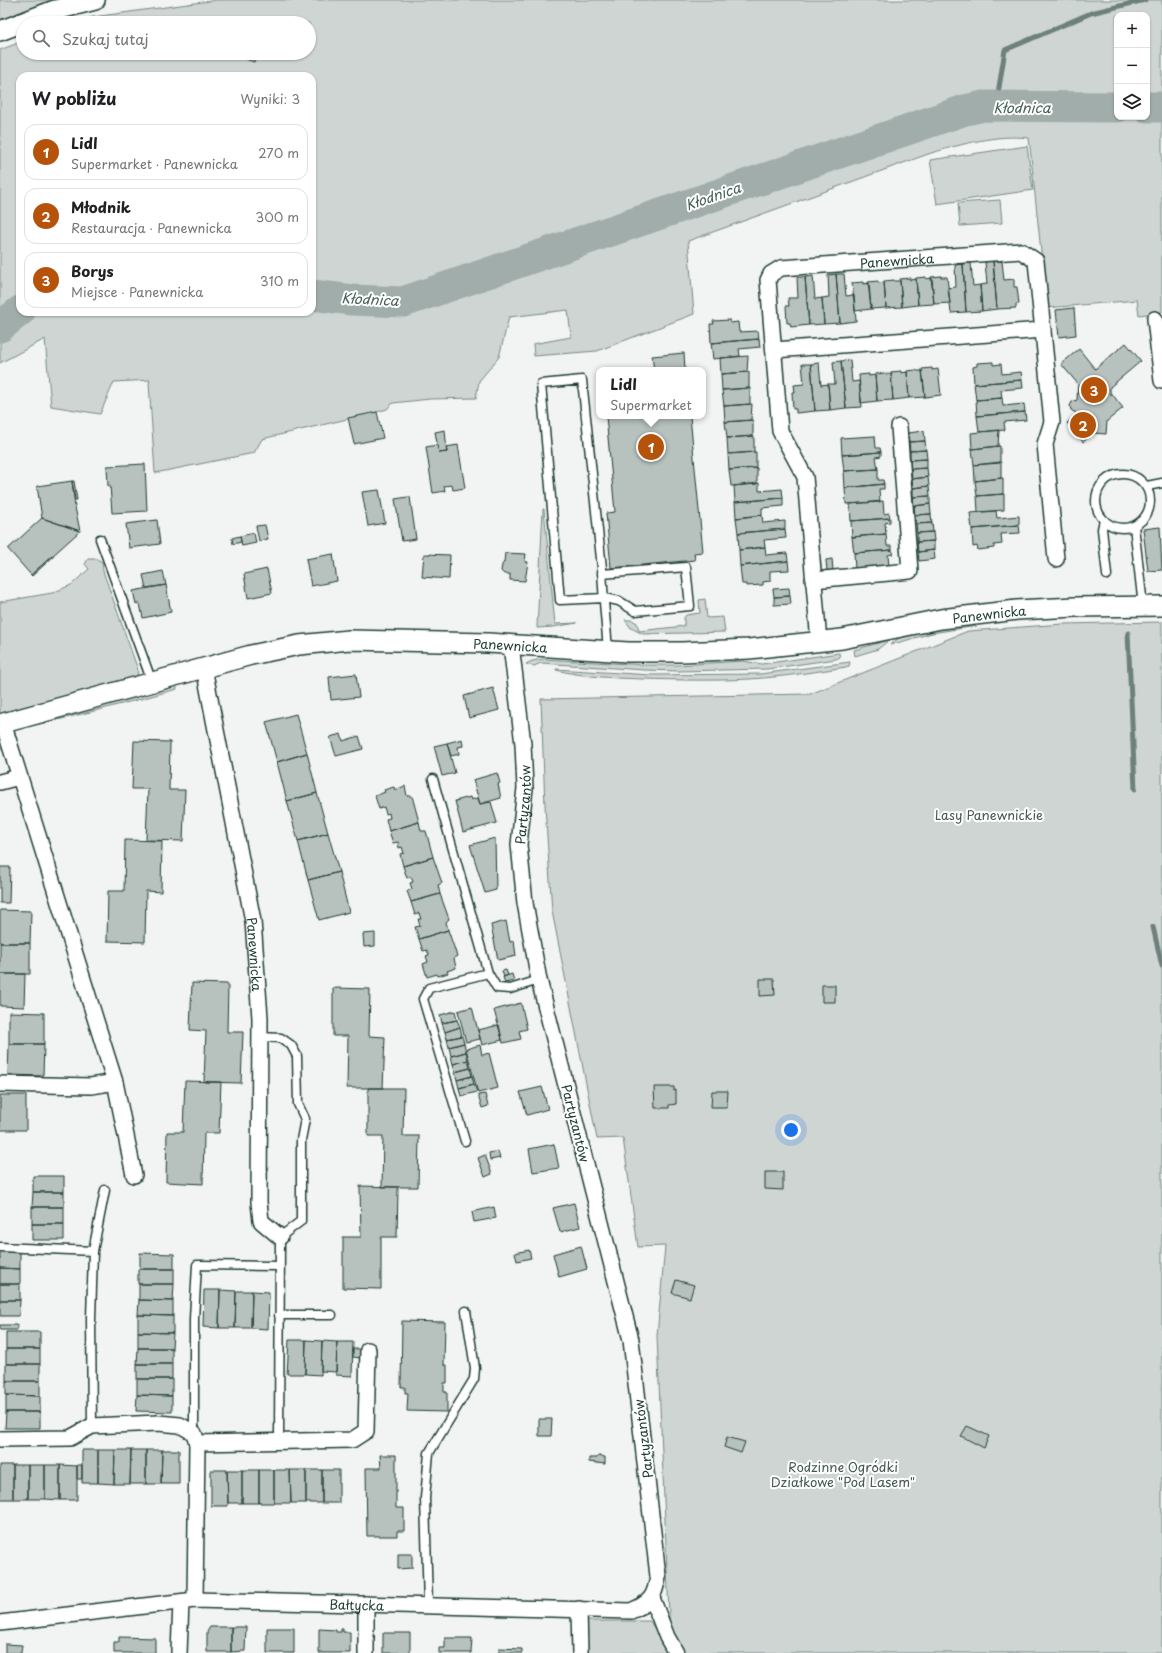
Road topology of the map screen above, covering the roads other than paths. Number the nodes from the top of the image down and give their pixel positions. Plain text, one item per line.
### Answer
1 (95, 0) edge
2 (39, 16) edge
3 (16, 25) edge
4 (0, 31) edge
5 (1155, 319) dead end
6 (1042, 330) junction
7 (774, 350) junction
8 (1162, 381) edge
9 (898, 428) dead end
10 (1162, 483) edge
11 (1147, 486) junction
12 (1104, 520) junction
13 (1134, 526) junction
14 (100, 539) dead end
15 (1056, 559) dead end
16 (602, 574) junction
17 (1107, 576) dead end
18 (813, 580) junction
19 (604, 598) junction
20 (1143, 606) junction
21 (1162, 606) edge
22 (819, 642) junction
23 (511, 645) junction
24 (608, 651) junction
25 (204, 668) junction
26 (152, 682) junction
27 (1, 723) edge
28 (19, 777) junction
29 (433, 780) dead end
30 (0, 782) edge
31 (488, 973) junction
32 (539, 980) junction
33 (260, 1037) junction
34 (114, 1082) junction
35 (0, 1084) edge
36 (465, 1141) dead end
37 (134, 1176) dead end
38 (105, 1190) dead end
39 (280, 1237) junction
40 (0, 1247) edge
41 (93, 1251) junction
42 (279, 1266) junction
43 (466, 1311) dead end
44 (279, 1315) junction
45 (332, 1315) dead end
46 (368, 1350) dead end
47 (92, 1426) junction
48 (196, 1438) junction
49 (0, 1439) edge
50 (279, 1442) junction
51 (652, 1598) junction
52 (188, 1601) junction
53 (366, 1604) junction
54 (428, 1605) junction
55 (579, 1609) junction
56 (0, 1623) edge
57 (179, 1653) edge
58 (366, 1653) edge
59 (580, 1653) edge
60 (676, 1653) edge

1 - 2 street
3 - 4 street
5 - 8 street
6 - 7 street
6 - 7 street, Panewnicka
6 - 15 street, Panewnicka
7 - 18 street, Panewnicka
9 - 18 street
10 - 11 lane
11 - 12 lane
11 - 13 lane
12 - 13 lane
12 - 17 lane
13 - 20 lane
14 - 26 lane
16 - 19 lane
16 - 19 lane
16 - 19 lane
18 - 22 street, Panewnicka
19 - 24 lane
20 - 21 street, Panewnicka
20 - 22 street, Panewnicka
22 - 24 street, Panewnicka
23 - 24 street, Panewnicka
23 - 25 street, Panewnicka
23 - 32 street, Partyzantów
25 - 26 street, Panewnicka
25 - 33 street, Panewnicka
26 - 27 street, Panewnicka
27 - 28 street, Panewnicka
28 - 30 street
28 - 34 street, Panewnicka
29 - 31 lane
31 - 32 lane
31 - 36 lane
32 - 51 street, Partyzantów
33 - 39 street, Panewnicka
33 - 39 lane
34 - 35 street
34 - 37 street, Panewnicka
38 - 41 lane
39 - 42 lane
40 - 41 lane
41 - 47 lane
42 - 44 lane
42 - 48 lane
43 - 54 lane
44 - 45 lane
44 - 50 lane
46 - 50 street
47 - 48 street
47 - 49 street
48 - 50 street
48 - 52 street
51 - 55 street, Bałtycka
51 - 60 street
52 - 53 street, Bałtycka
52 - 56 street, Bałtycka
52 - 57 street
53 - 54 street, Bałtycka
53 - 58 street
54 - 55 street, Bałtycka
55 - 59 street

